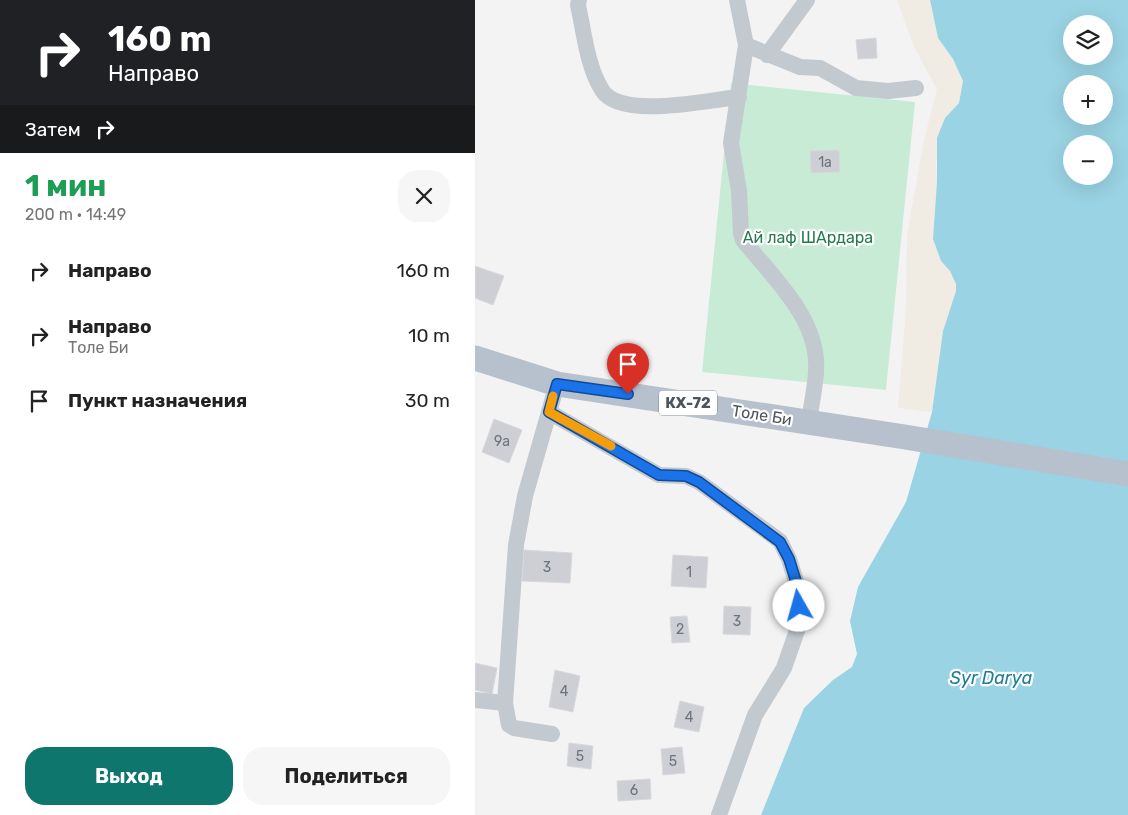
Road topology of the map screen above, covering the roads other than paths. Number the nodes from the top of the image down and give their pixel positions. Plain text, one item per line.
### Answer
1 (579, 0) edge
2 (737, 0) edge
3 (807, 0) edge
4 (746, 45) junction
5 (767, 55) junction
6 (916, 88) dead end
7 (739, 97) junction
8 (475, 358) edge
9 (557, 384) junction
10 (549, 412) junction
11 (809, 422) junction
12 (1128, 474) edge
13 (475, 700) edge
14 (505, 703) junction
15 (552, 734) dead end
16 (719, 815) edge

1 - 7 street
2 - 4 street
3 - 5 street
4 - 5 street
4 - 7 street
5 - 6 street
7 - 11 street
8 - 9 main road, Толе Би / КХ-72
9 - 10 street
9 - 11 main road, Толе Би / КХ-72
10 - 14 street
10 - 16 street
11 - 12 main road, Толе Би / КХ-72
13 - 14 street
14 - 15 street

